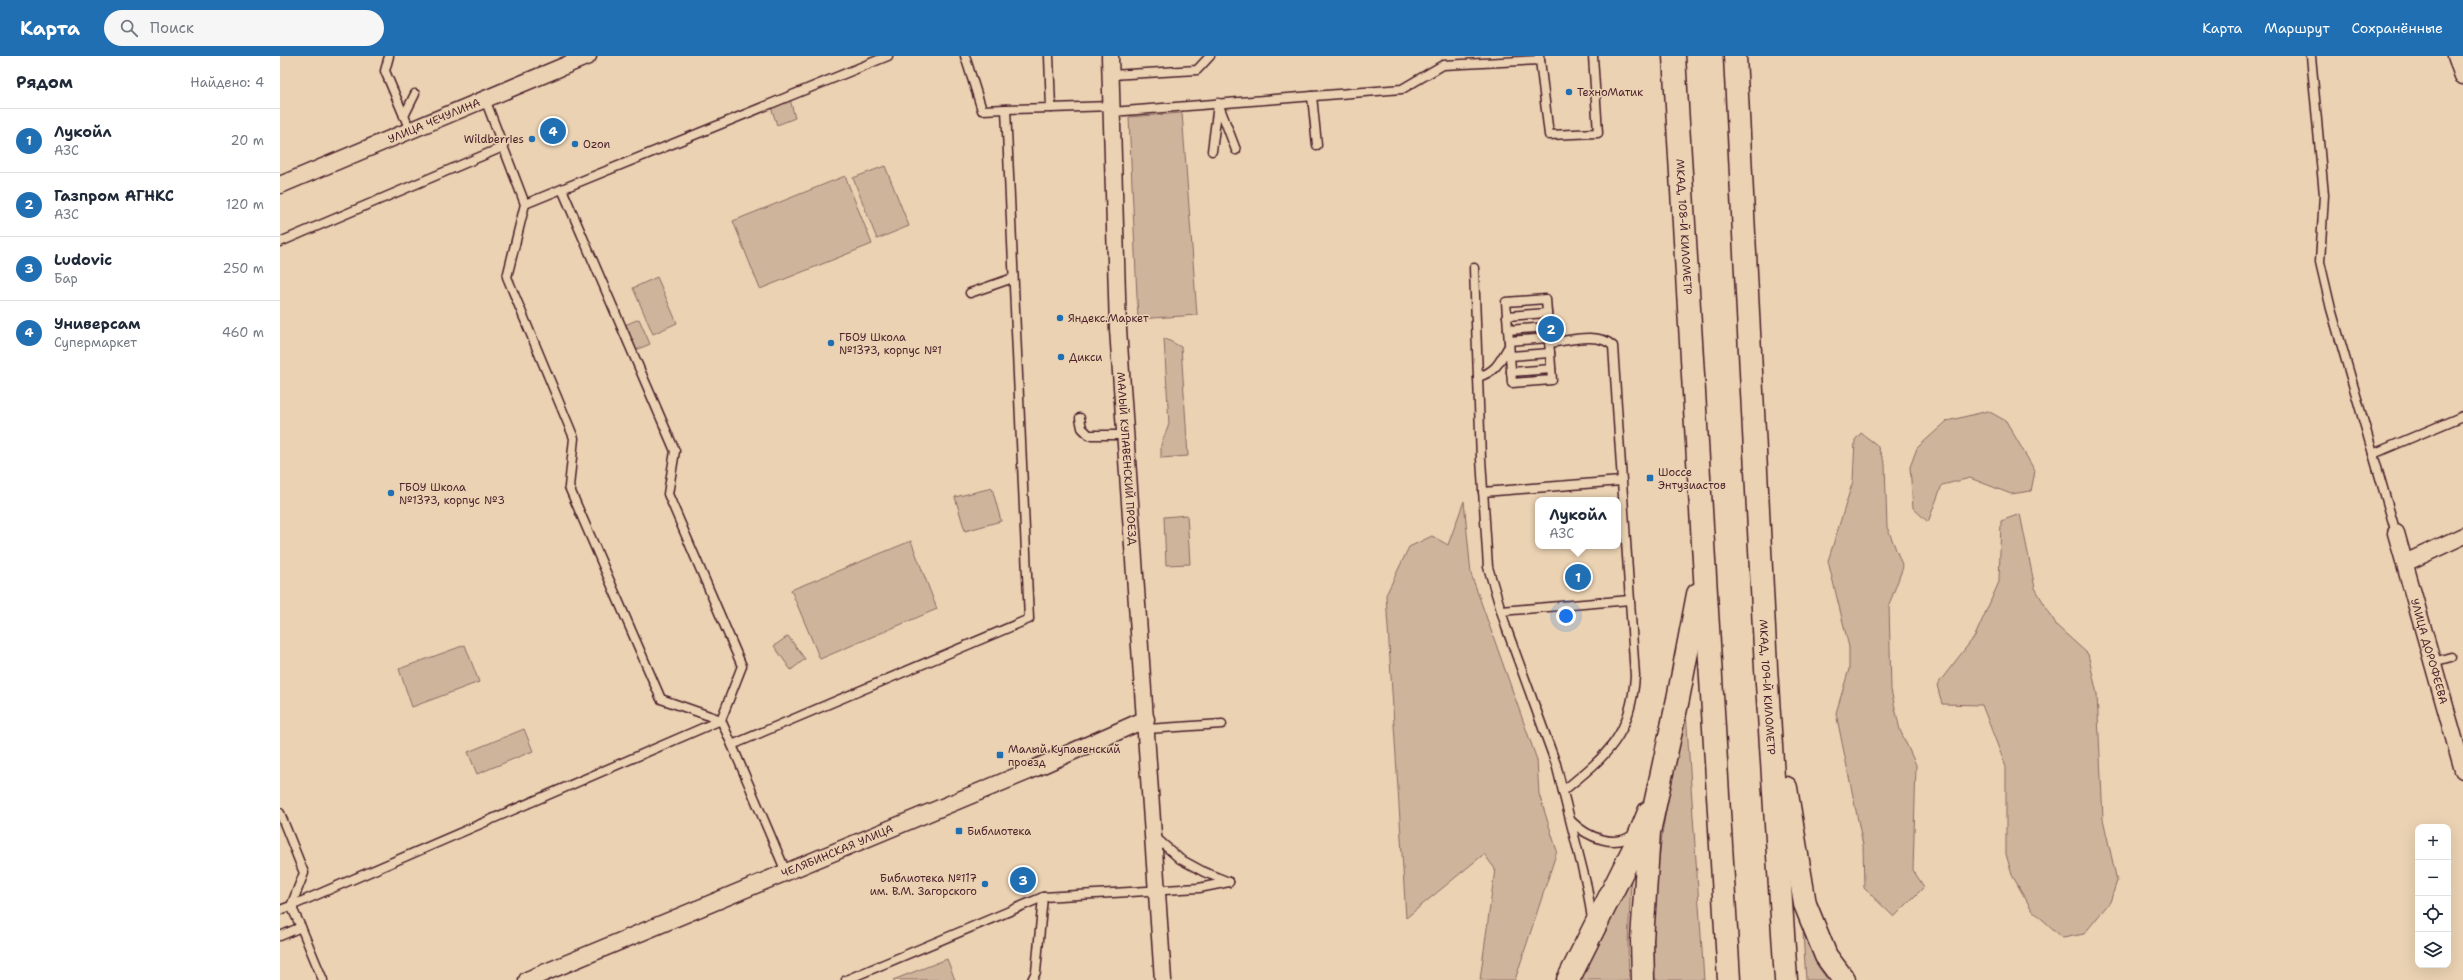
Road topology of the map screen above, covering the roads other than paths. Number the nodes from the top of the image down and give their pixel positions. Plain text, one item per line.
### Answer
1 (389, 56) edge
2 (588, 56) edge
3 (888, 56) edge
4 (965, 56) edge
5 (1049, 56) edge
6 (1110, 56) edge
7 (1210, 56) edge
8 (1593, 56) edge
9 (1674, 56) edge
10 (1734, 56) edge
11 (2311, 56) edge
12 (2456, 56) edge
13 (1540, 58) edge
14 (1111, 75) junction
15 (2463, 76) edge
16 (1417, 87) dead end
17 (1402, 89) junction
18 (415, 94) dead end
19 (1312, 96) junction
20 (485, 99) junction
21 (1218, 103) junction
22 (1052, 108) junction
23 (1006, 109) junction
24 (1112, 109) junction
25 (407, 123) junction
26 (1317, 145) dead end
27 (504, 147) junction
28 (1236, 150) dead end
29 (1212, 151) dead end
30 (280, 185) edge
31 (562, 189) junction
32 (525, 204) junction
33 (280, 242) edge
34 (1474, 268) dead end
35 (1013, 278) junction
36 (970, 293) dead end
37 (1547, 314) junction
38 (1507, 316) junction
39 (1548, 327) junction
40 (1508, 330) junction
41 (1549, 340) junction
42 (1509, 344) junction
43 (1550, 353) junction
44 (1510, 356) junction
45 (1478, 377) junction
46 (2463, 416) edge
47 (1080, 418) dead end
48 (1125, 435) junction
49 (2373, 454) junction
50 (1622, 482) junction
51 (1483, 492) junction
52 (2396, 533) joint
53 (2463, 536) edge
54 (1705, 559) junction
55 (2405, 563) junction
56 (1630, 600) junction
57 (1501, 611) junction
58 (2451, 656) dead end
59 (2433, 662) junction
60 (1766, 668) junction
61 (721, 720) junction
62 (1146, 724) junction
63 (1222, 724) dead end
64 (732, 745) junction
65 (2463, 770) edge
66 (1563, 791) junction
67 (1655, 798) junction
68 (280, 813) edge
69 (1571, 820) junction
70 (1643, 826) junction
71 (1154, 835) junction
72 (786, 872) junction
73 (1158, 890) junction
74 (1043, 897) junction
75 (292, 906) junction
76 (280, 910) edge
77 (300, 927) junction
78 (1593, 930) junction
79 (280, 936) edge
80 (323, 980) edge
81 (527, 980) edge
82 (846, 980) edge
83 (1032, 980) edge
84 (1163, 980) edge
85 (1568, 980) edge
86 (1643, 980) edge
87 (1728, 980) edge
88 (1786, 980) edge
89 (1844, 980) edge

1 - 25 lane
2 - 20 street, УЛИЦА ЧЕЧУЛИНА
3 - 31 lane
4 - 23 lane
5 - 22 lane
6 - 14 street, МАЛЫЙ КУПАВЕНСКИЙ ПРОЕЗД
7 - 14 lane
8 - 13 lane
9 - 54 main road, МКАД, 108-Й КИЛОМЕТР
10 - 60 main road, МКАД, 109-Й КИЛОМЕТР
11 - 49 lane
12 - 15 street
13 - 17 lane
14 - 24 street, МАЛЫЙ КУПАВЕНСКИЙ ПРОЕЗД
16 - 17 lane
17 - 19 lane
18 - 25 lane
19 - 21 lane
19 - 26 lane
20 - 25 street, УЛИЦА ЧЕЧУЛИНА
20 - 27 lane
21 - 24 lane
21 - 28 lane
21 - 29 lane
22 - 23 lane
22 - 24 lane
23 - 35 lane
24 - 48 street, МАЛЫЙ КУПАВЕНСКИЙ ПРОЕЗД
25 - 30 street, УЛИЦА ЧЕЧУЛИНА
27 - 32 lane
27 - 33 lane
31 - 32 lane
31 - 61 lane
32 - 61 lane
34 - 45 lane
35 - 36 lane
35 - 64 lane
37 - 38 lane
37 - 38 lane
37 - 39 lane
38 - 40 lane
39 - 40 lane
39 - 41 lane
40 - 42 lane
41 - 42 lane
41 - 43 lane
41 - 50 lane
42 - 44 lane
42 - 45 lane
43 - 44 lane
43 - 44 lane
45 - 51 lane
46 - 49 lane
47 - 48 lane
48 - 62 street, МАЛЫЙ КУПАВЕНСКИЙ ПРОЕЗД
49 - 52 lane
50 - 51 lane
50 - 56 lane
51 - 57 lane
52 - 55 street, УЛИЦА ДОРОФЕЕВА
53 - 55 street
54 - 67 main road
54 - 87 main road
55 - 59 street, УЛИЦА ДОРОФЕЕВА
56 - 57 lane
56 - 66 lane
57 - 66 lane
58 - 59 lane
59 - 65 street, УЛИЦА ДОРОФЕЕВА
60 - 88 main road, МКАД, 109-Й КИЛОМЕТР
60 - 89 main road
61 - 64 lane
61 - 75 lane
62 - 63 lane
62 - 71 street, МАЛЫЙ КУПАВЕНСКИЙ ПРОЕЗД
62 - 72 street, ЧЕЛЯБИНСКАЯ УЛИЦА
64 - 72 lane
66 - 69 lane
67 - 70 main road
67 - 86 main road
68 - 75 lane
69 - 70 lane
69 - 78 lane
70 - 78 main road
71 - 73 street, МАЛЫЙ КУПАВЕНСКИЙ ПРОЕЗД
71 - 73 lane
72 - 81 street, ЧЕЛЯБИНСКАЯ УЛИЦА
73 - 74 lane
73 - 84 street, МАЛЫЙ КУПАВЕНСКИЙ ПРОЕЗД
74 - 82 lane
74 - 83 lane
75 - 76 lane
75 - 77 lane
77 - 79 lane
77 - 80 lane
78 - 85 main road

